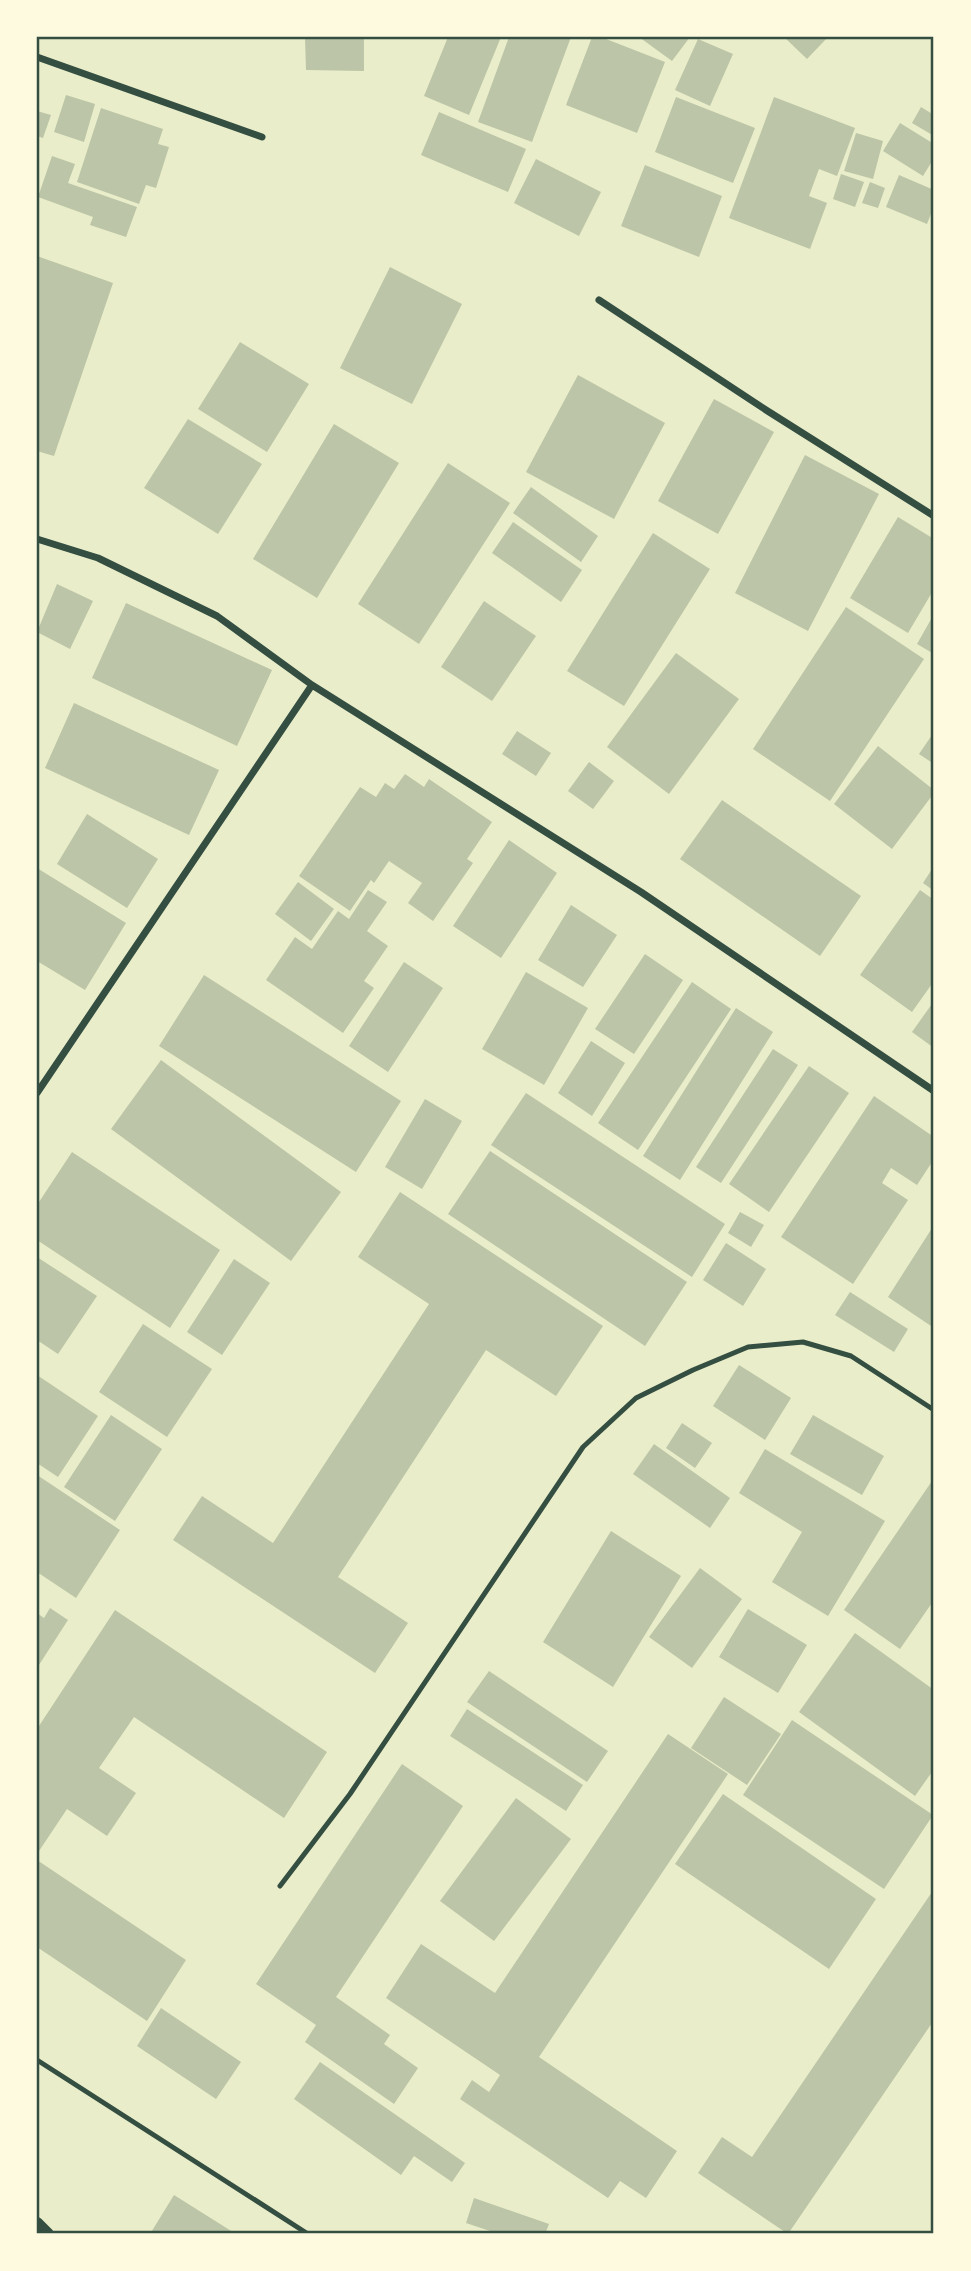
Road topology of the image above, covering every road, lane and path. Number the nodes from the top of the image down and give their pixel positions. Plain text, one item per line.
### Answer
1 (37, 57) edge
2 (262, 137) dead end
3 (599, 300) dead end
4 (934, 516) edge
5 (37, 539) edge
6 (312, 685) junction
7 (934, 1091) edge
8 (37, 1093) edge
9 (934, 1410) edge
10 (280, 1886) dead end
11 (37, 2060) edge
12 (37, 2223) edge
13 (48, 2234) edge
14 (309, 2234) edge

1 - 2 street
3 - 4 street
5 - 6 street
6 - 7 street
6 - 8 street
9 - 10 lane
11 - 14 lane
12 - 13 street

